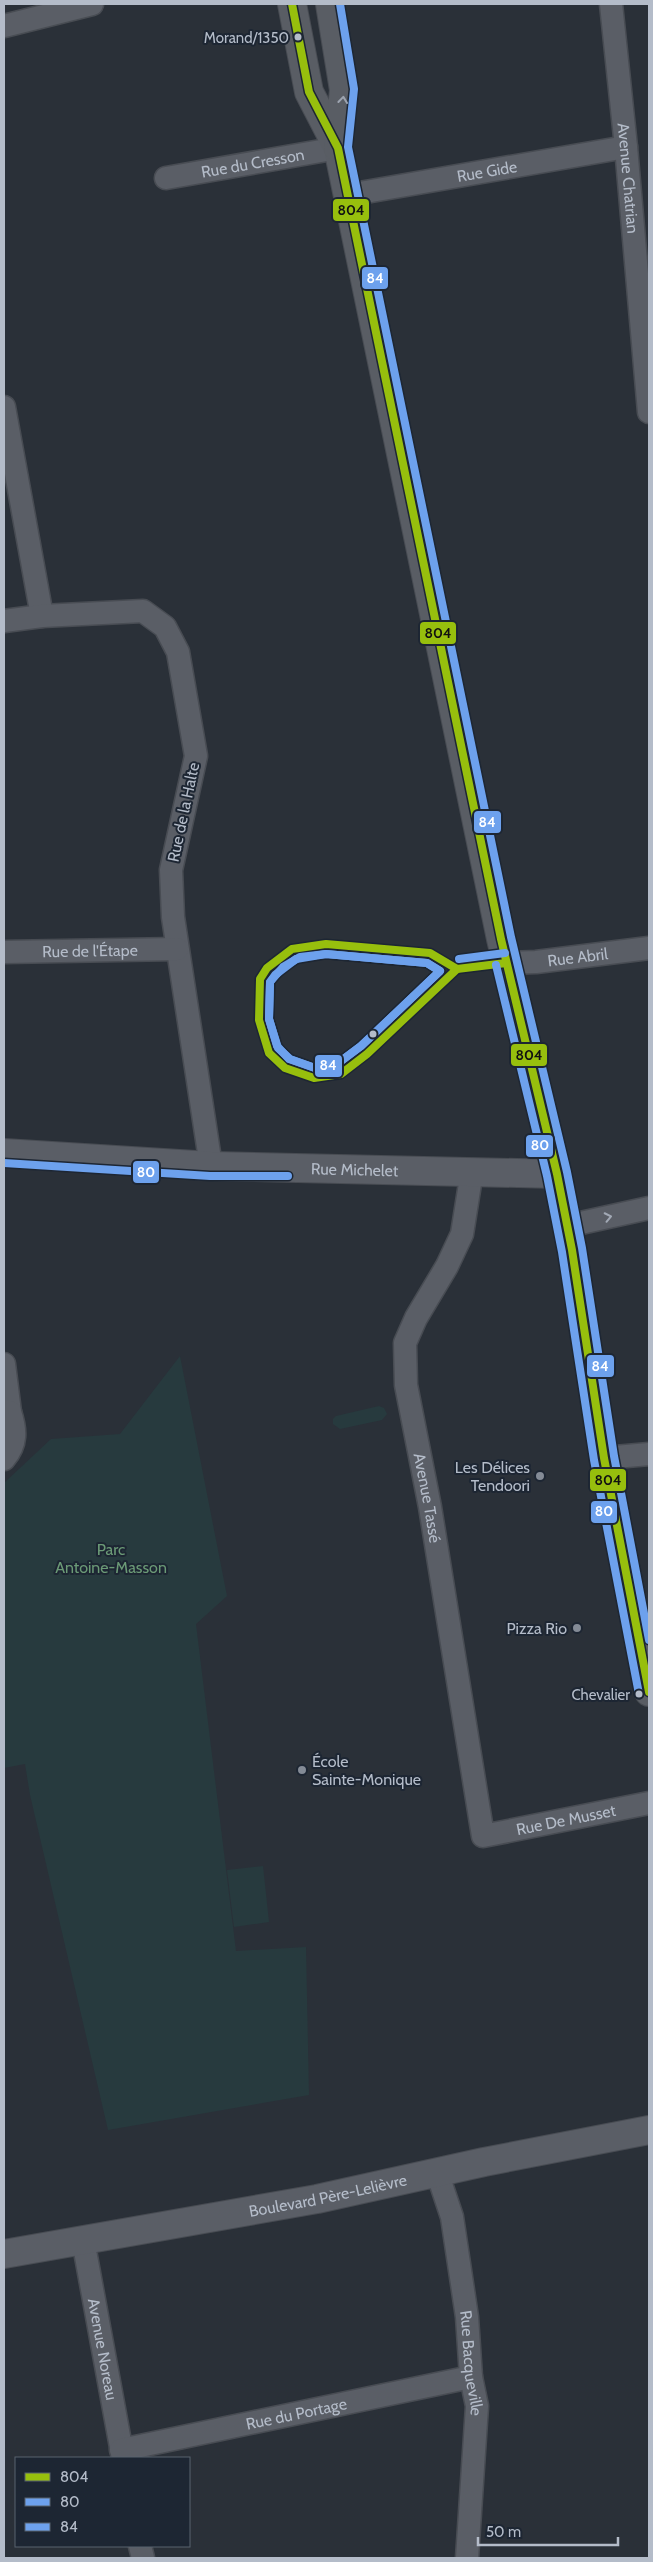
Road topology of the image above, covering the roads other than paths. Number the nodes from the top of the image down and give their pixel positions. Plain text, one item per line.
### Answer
1 (92, 4) edge
2 (292, 4) edge
3 (330, 4) edge
4 (610, 4) edge
5 (4, 26) edge
6 (626, 147) junction
7 (338, 148) junction
8 (166, 178) dead end
9 (348, 195) junction
10 (4, 411) edge
11 (649, 412) edge
12 (42, 616) junction
13 (4, 621) edge
14 (649, 948) edge
15 (176, 949) junction
16 (4, 952) edge
17 (506, 963) junction
18 (4, 1153) edge
19 (211, 1166) junction
20 (472, 1171) junction
21 (557, 1174) junction
22 (649, 1208) edge
23 (567, 1226) junction
24 (4, 1364) edge
25 (7, 1412) edge
26 (649, 1454) edge
27 (604, 1458) junction
28 (4, 1459) edge
29 (649, 1692) edge
30 (649, 1803) edge
31 (483, 1836) joint
32 (649, 2130) edge
33 (437, 2172) junction
34 (83, 2240) junction
35 (4, 2254) edge
36 (471, 2377) junction
37 (122, 2454) edge
38 (467, 2558) edge

1 - 5 street
2 - 7 main road
7 -> 3 main road
4 - 6 street, Avenue Chatrian
6 - 9 street, Rue Gide
6 - 11 street, Avenue Chatrian
7 - 8 street, Rue du Cresson
7 - 9 main road
9 - 17 main road
10 - 12 street
12 - 13 street, Rue de la Halte
12 - 15 street, Rue de la Halte
14 - 17 street, Rue Abril
15 - 16 street, Rue de l'Étape
15 - 19 street, Rue de la Halte
17 - 21 main road
18 - 19 street, Rue Michelet
19 - 20 street, Rue Michelet
20 - 21 street, Rue Michelet
20 - 31 street, Avenue Tassé
21 - 23 main road
23 -> 22 street
23 - 27 main road
24 - 25 street
25 - 28 street
26 - 27 street
27 - 29 main road
30 - 31 street, Rue De Musset
32 - 33 street, Boulevard Père-Lelièvre
33 - 34 street, Boulevard Père-Lelièvre
33 - 36 street, Rue Bacqueville
34 - 35 street, Boulevard Père-Lelièvre
34 - 37 street, Avenue Noreau
36 - 37 street, Rue du Portage
36 - 38 street, Rue Bacqueville

